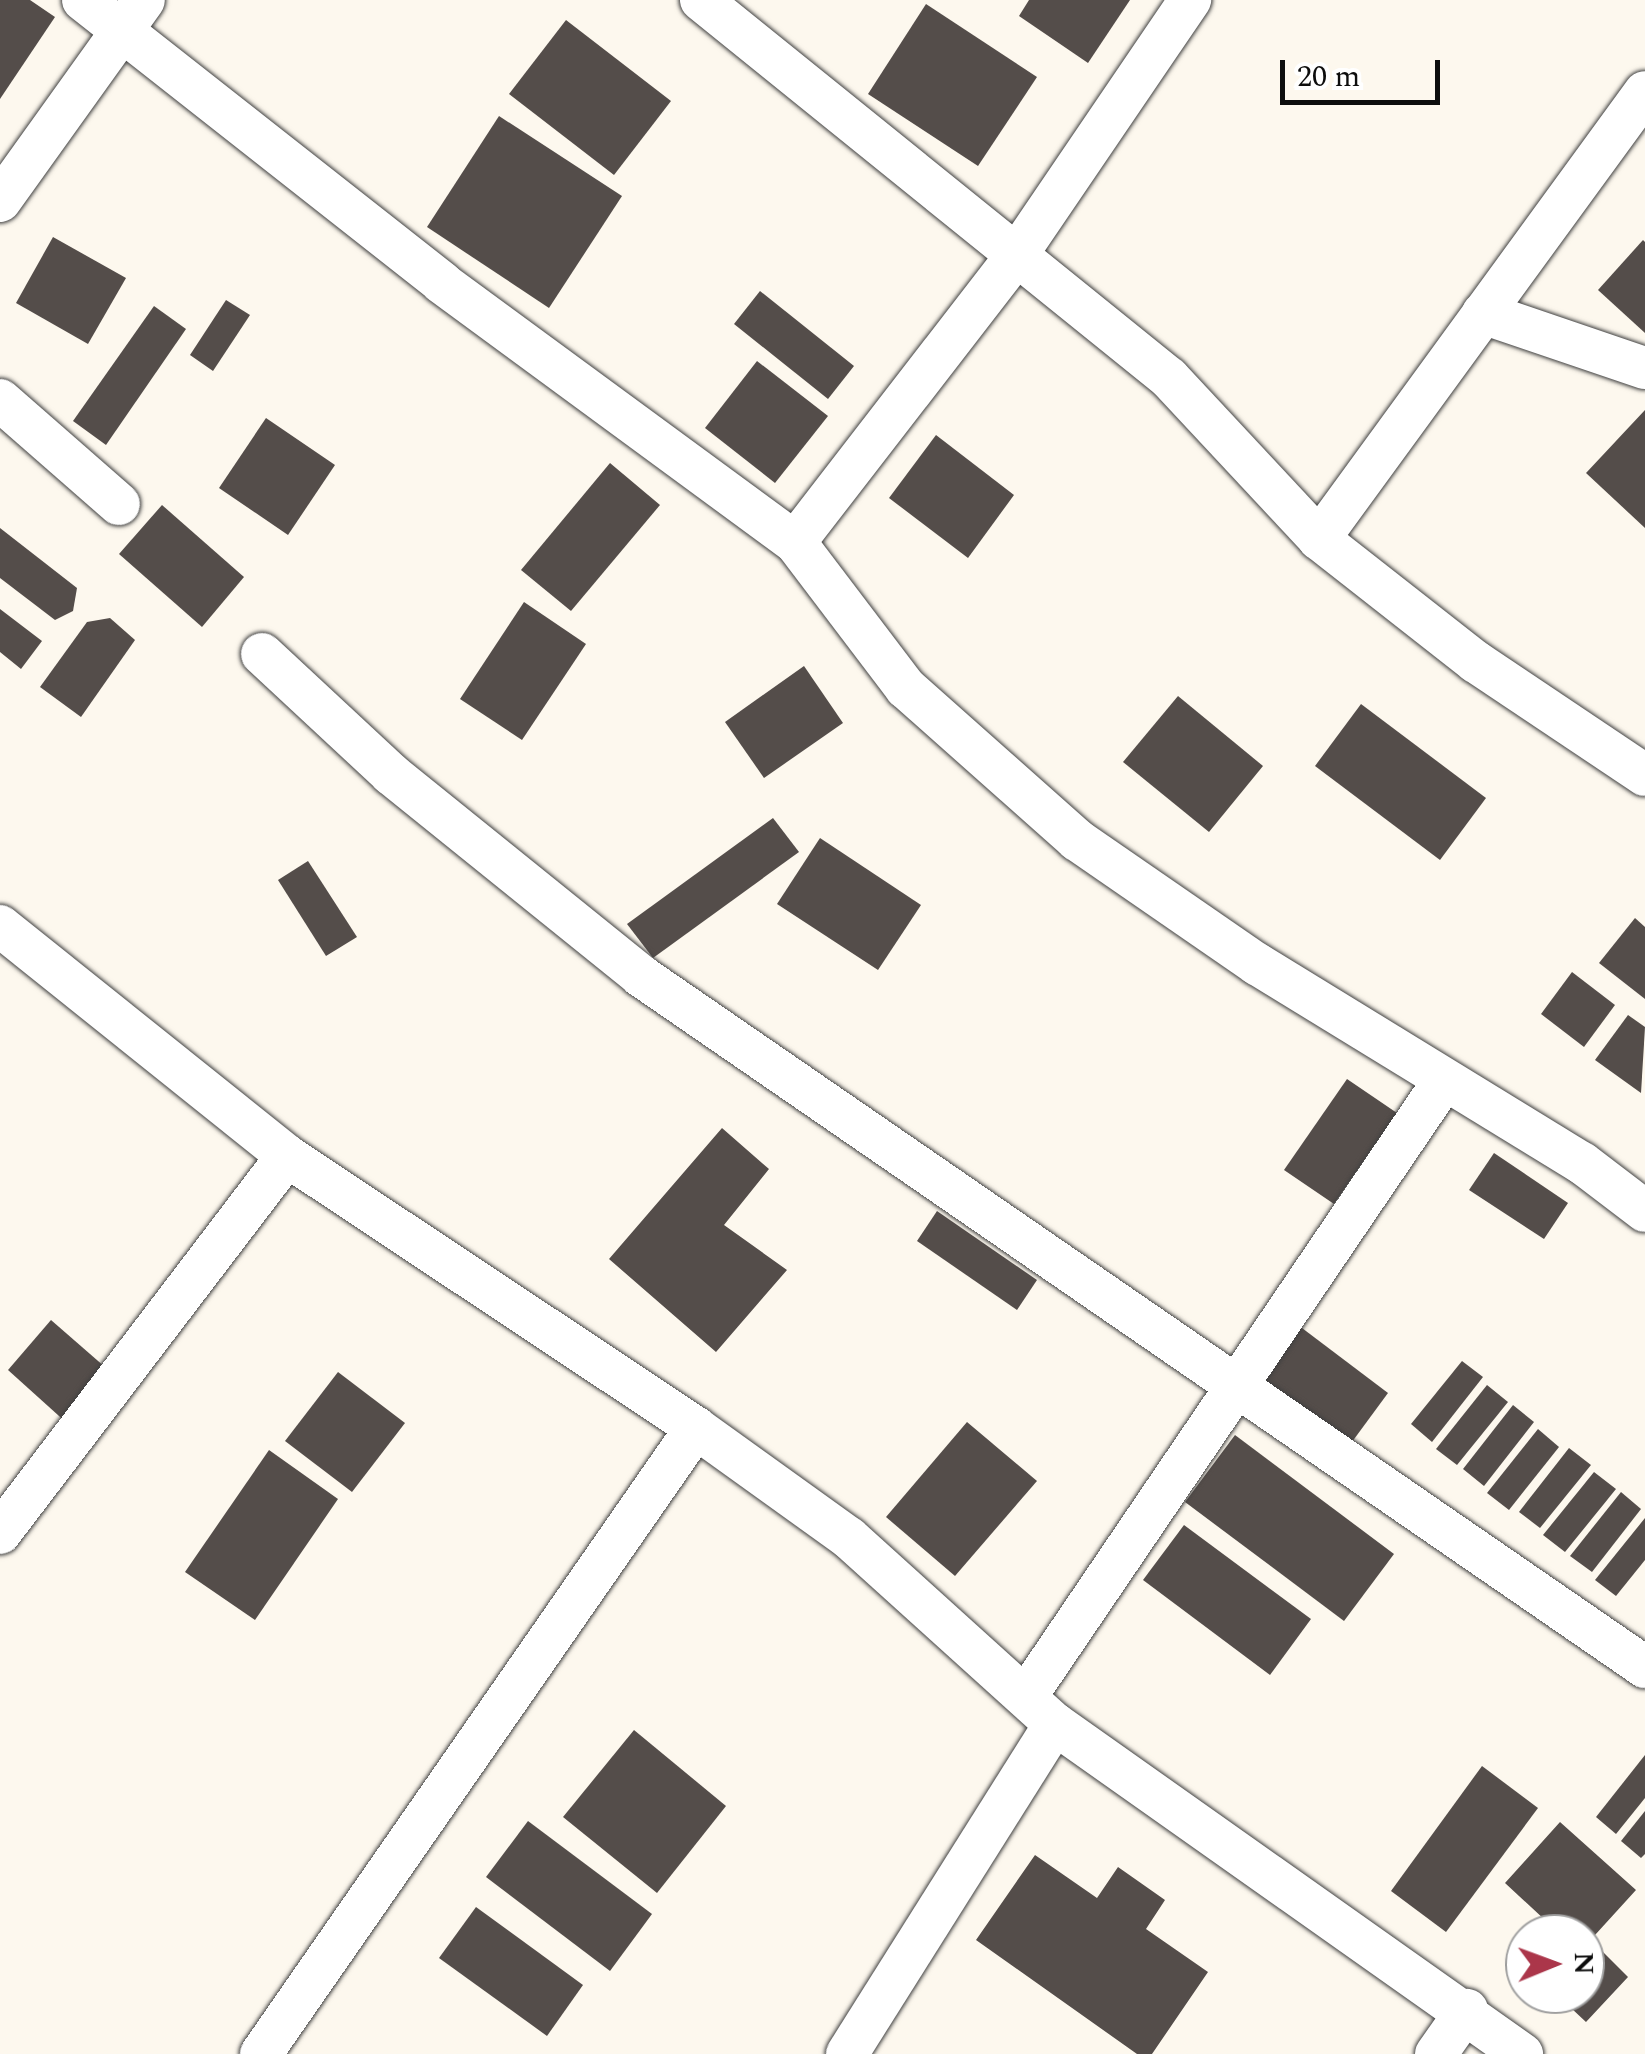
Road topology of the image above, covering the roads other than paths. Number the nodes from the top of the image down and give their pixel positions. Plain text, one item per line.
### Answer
1 (83, 0) edge
2 (701, 0) edge
3 (1190, 0) edge
4 (133, 16) edge
5 (1645, 92) edge
6 (0, 201) edge
7 (1016, 256) junction
8 (1483, 313) junction
9 (1645, 368) edge
10 (0, 400) edge
11 (120, 504) dead end
12 (1319, 539) junction
13 (795, 542) junction
14 (262, 654) dead end
15 (1645, 775) edge
16 (0, 926) edge
17 (1443, 1082) junction
18 (286, 1156) junction
19 (1645, 1210) edge
20 (1234, 1384) junction
21 (696, 1428) junction
22 (0, 1533) edge
23 (1645, 1667) edge
24 (1041, 1709) junction
25 (1467, 2010) junction
26 (261, 2054) edge
27 (847, 2054) edge
28 (1436, 2054) edge
29 (1522, 2054) edge

1 - 4 street
2 - 7 street
3 - 7 street
4 - 6 street
4 - 13 street
5 - 8 street
7 - 12 street
7 - 13 street
8 - 9 street
8 - 12 street
10 - 11 street
12 - 15 street
13 - 17 street
14 - 20 street
16 - 18 street
17 - 19 street
17 - 20 street
18 - 21 street
18 - 22 street
20 - 23 street
20 - 24 street
21 - 24 street
21 - 26 street
24 - 25 street
24 - 27 street
25 - 28 street
25 - 29 street

